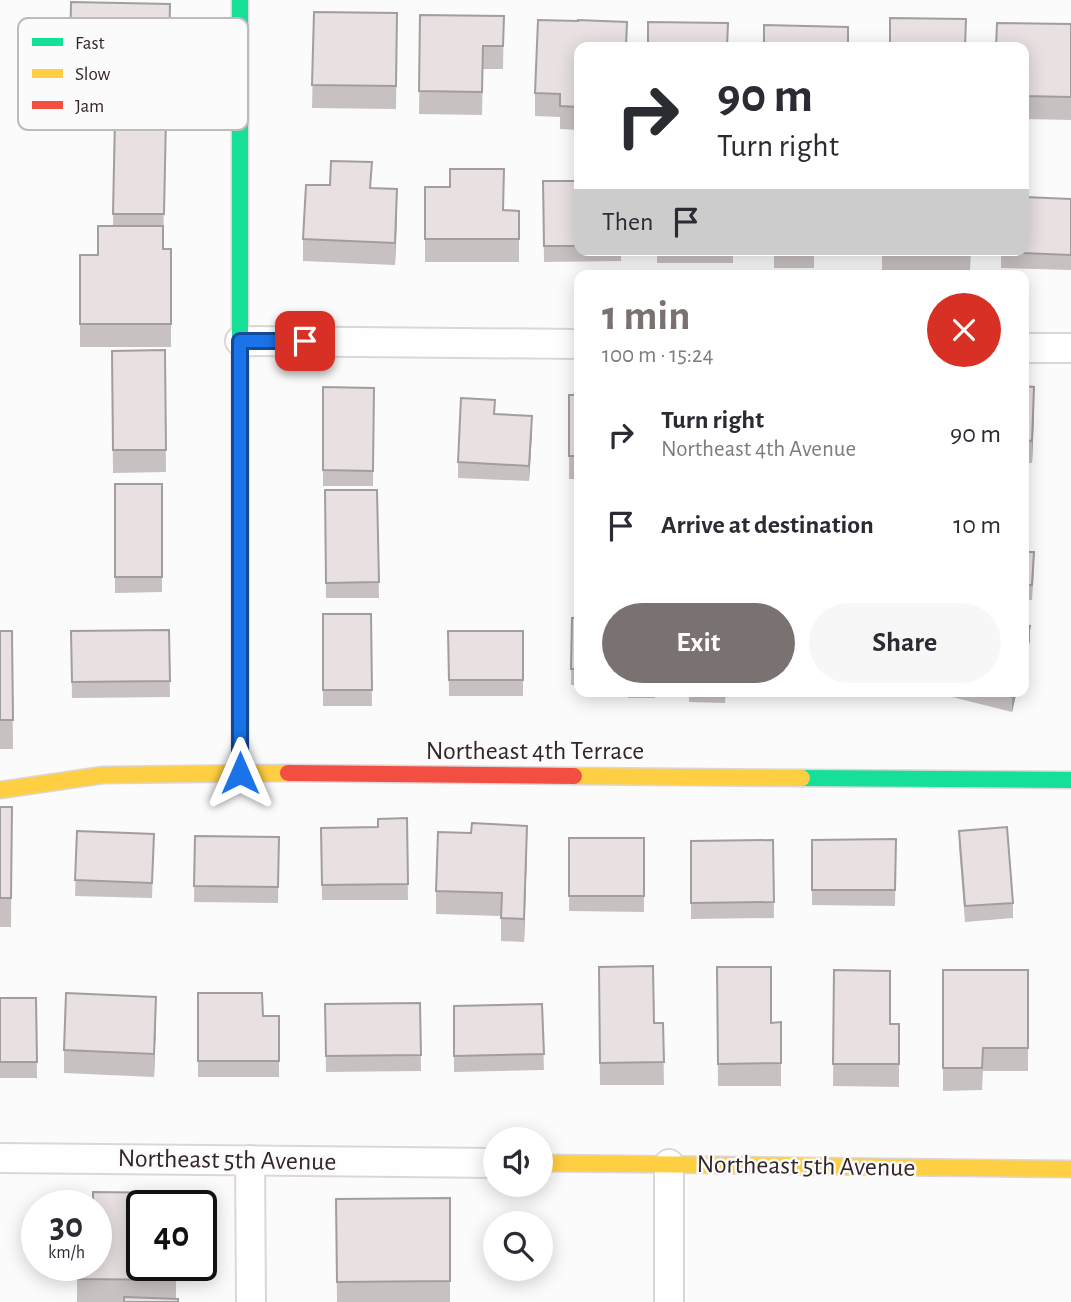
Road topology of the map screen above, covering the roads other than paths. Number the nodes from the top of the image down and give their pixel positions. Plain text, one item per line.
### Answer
1 (240, 0) edge
2 (240, 18) edge
3 (240, 130) edge
4 (240, 341) junction
5 (574, 344) edge
6 (1029, 348) edge
7 (1071, 348) edge
8 (240, 773) junction
9 (1071, 780) edge
10 (0, 790) edge
11 (0, 1158) edge
12 (250, 1160) junction
13 (483, 1163) edge
14 (553, 1163) edge
15 (669, 1164) junction
16 (1071, 1170) edge
17 (251, 1302) edge
18 (669, 1302) edge

1 - 2 street
3 - 4 street
4 - 5 street
4 - 8 street
6 - 7 street
8 - 9 street, Northeast 4th Terrace
8 - 10 street, Northeast 4th Terrace
11 - 12 street, Northeast 5th Avenue
12 - 13 street, Northeast 5th Avenue
12 - 17 street
14 - 15 street, Northeast 5th Avenue
15 - 16 street, Northeast 5th Avenue
15 - 18 street

